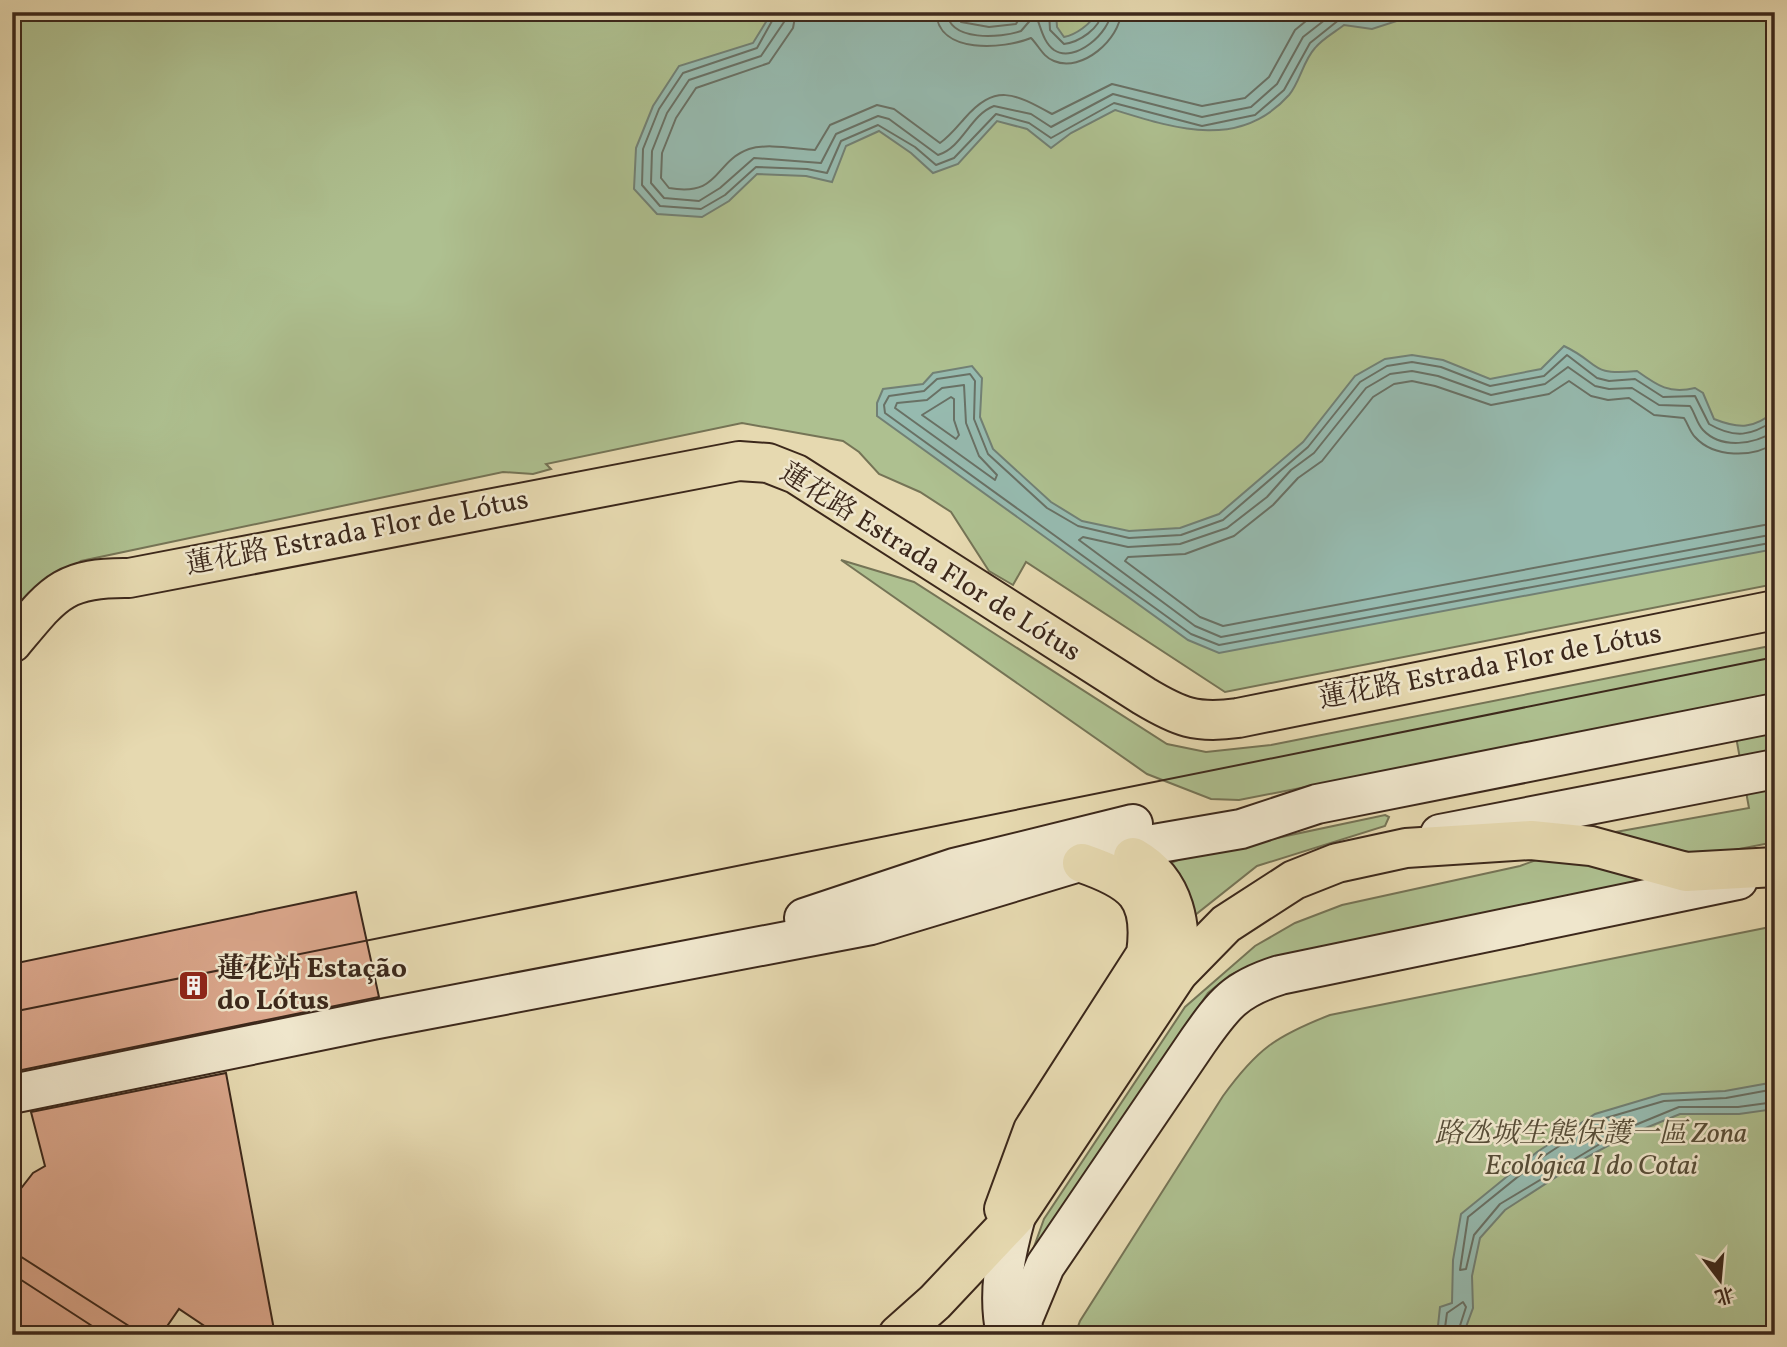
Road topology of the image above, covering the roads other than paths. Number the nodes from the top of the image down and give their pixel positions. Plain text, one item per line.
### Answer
1 (1775, 610) edge
2 (12, 643) edge
3 (1770, 714) edge
4 (1775, 769) edge
5 (1317, 804) junction
6 (1406, 848) junction
7 (1119, 850) junction
8 (1082, 863) junction
9 (1775, 869) edge
10 (707, 955) junction
11 (1178, 973) junction
12 (12, 1094) edge
13 (1005, 1228) junction
14 (898, 1335) edge
15 (1006, 1335) edge
16 (1022, 1335) edge

1 - 2 main road, 蓮花路 Estrada Flor de Lótus
3 - 5 main road
4 - 6 main road
5 - 7 main road
5 - 10 main road
6 - 9 main road
6 - 11 main road
7 - 8 main road
7 - 11 main road
8 - 10 main road
8 - 13 main road
9 - 16 main road
10 - 12 main road
11 - 13 main road
13 - 14 main road
13 - 15 main road

